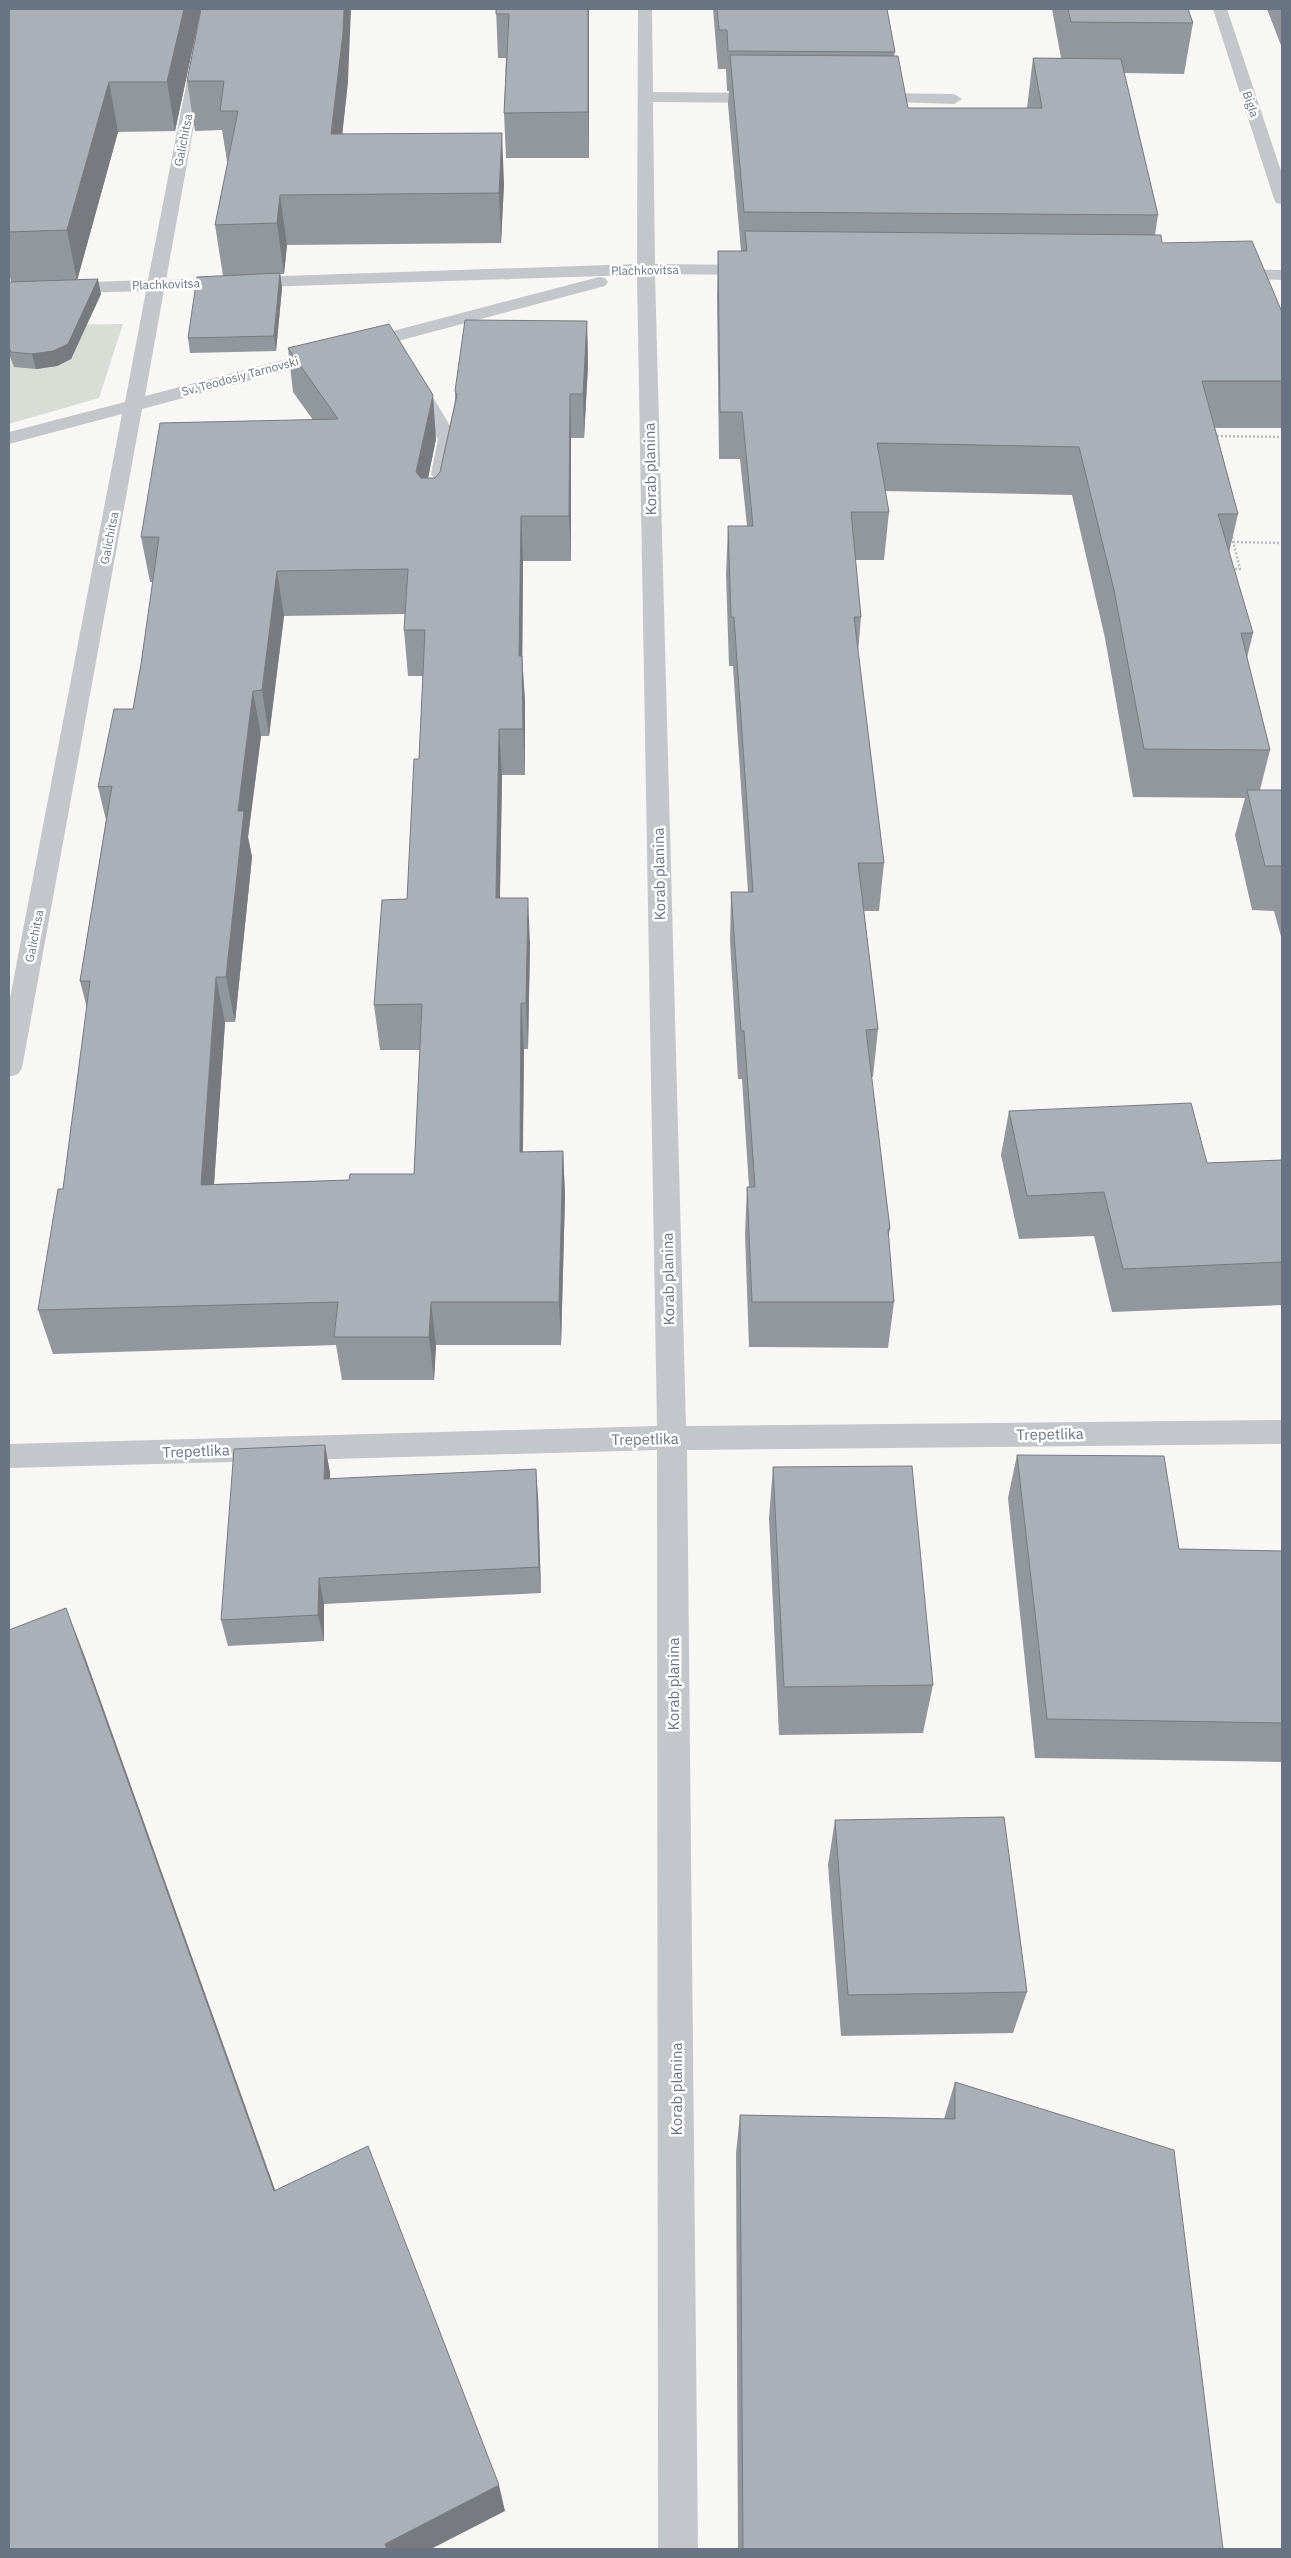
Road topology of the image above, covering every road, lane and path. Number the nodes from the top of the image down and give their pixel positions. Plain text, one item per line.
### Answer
1 (208, 9) edge
2 (646, 9) edge
3 (1220, 9) edge
4 (646, 98) junction
5 (785, 98) edge
6 (854, 98) edge
7 (954, 99) dead end
8 (1282, 199) edge
9 (646, 270) junction
10 (775, 270) edge
11 (1213, 274) edge
12 (1282, 275) edge
13 (156, 284) junction
14 (9, 290) edge
15 (389, 338) junction
16 (398, 354) edge
17 (408, 371) edge
18 (134, 405) junction
19 (1208, 436) edge
20 (1282, 437) edge
21 (9, 438) edge
22 (438, 488) edge
23 (1231, 533) edge
24 (1233, 542) junction
25 (1282, 543) edge
26 (1230, 569) edge
27 (9, 1068) edge
28 (1282, 1432) edge
29 (672, 1438) junction
30 (9, 1456) edge
31 (678, 2549) edge

1 - 13 street, Galichitsa
2 - 4 street, Korab planina
3 - 8 street, Bigla
4 - 5 street
4 - 9 street, Korab planina
6 - 7 street
9 - 10 street, Plachkovitsa
9 - 13 street, Plachkovitsa
9 - 15 street, Sv. Teodosiy Tarnovski
9 - 29 street, Korab planina
11 - 12 street
13 - 14 street, Plachkovitsa
13 - 18 street, Galichitsa
15 - 16 street
15 - 18 street, Sv. Teodosiy Tarnovski
17 - 22 street
18 - 21 street, Sv. Teodosiy Tarnovski
18 - 27 street, Galichitsa
19 - 20 path
23 - 24 path
24 - 25 path
24 - 26 path
28 - 29 street, Trepetlika
29 - 30 street, Trepetlika
29 - 31 street, Korab planina

